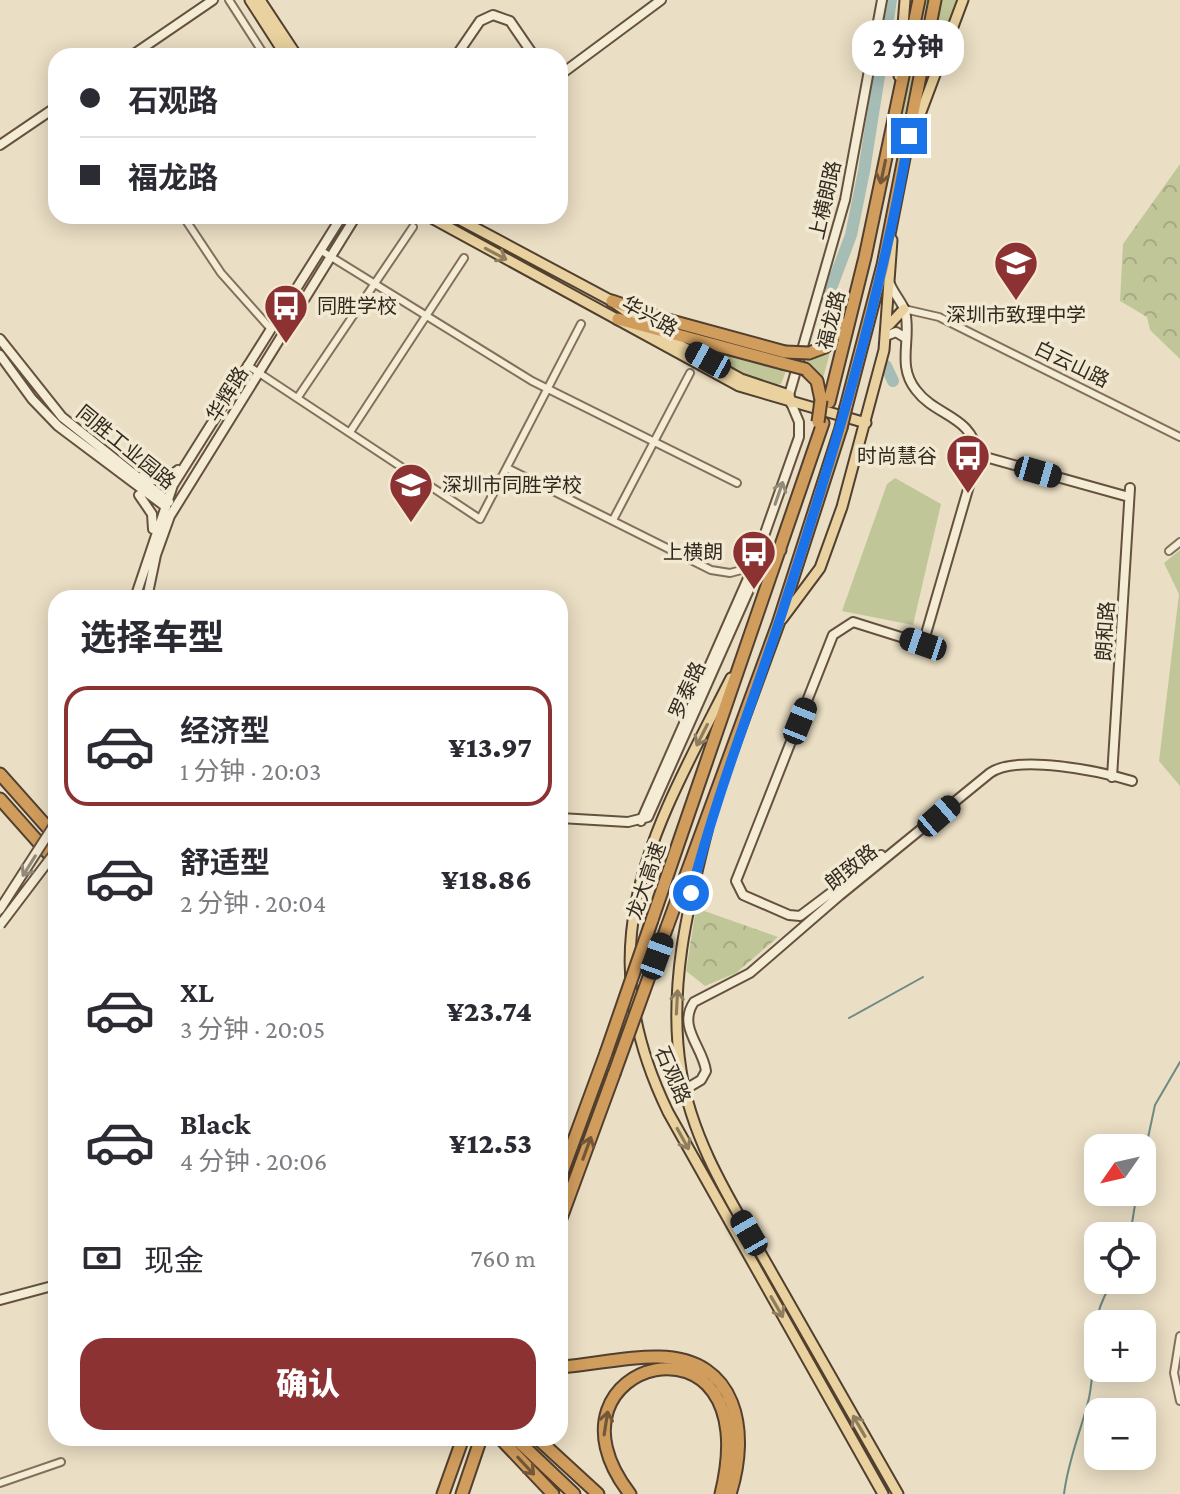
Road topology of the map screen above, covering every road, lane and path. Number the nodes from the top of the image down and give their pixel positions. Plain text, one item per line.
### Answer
1 (213, 0) edge
2 (229, 0) edge
3 (250, 0) edge
4 (260, 0) edge
5 (661, 0) edge
6 (882, 0) edge
7 (905, 0) edge
8 (919, 0) edge
9 (935, 0) edge
10 (963, 0) edge
11 (143, 48) edge
12 (260, 48) edge
13 (281, 48) edge
14 (292, 48) edge
15 (461, 48) edge
16 (528, 48) edge
17 (568, 69) edge
18 (898, 95) junction
19 (48, 112) edge
20 (0, 145) edge
21 (905, 158) junction
22 (893, 217) junction
23 (188, 224) edge
24 (337, 224) edge
25 (351, 224) edge
26 (443, 224) edge
27 (468, 224) edge
28 (413, 227) dead end
29 (320, 250) junction
30 (331, 257) junction
31 (464, 258) dead end
32 (889, 279) junction
33 (374, 283) junction
34 (612, 301) junction
35 (904, 309) junction
36 (426, 316) junction
37 (849, 317) junction
38 (618, 319) junction
39 (581, 324) dead end
40 (270, 328) junction
41 (650, 328) junction
42 (886, 336) junction
43 (904, 337) junction
44 (0, 339) edge
45 (0, 355) edge
46 (784, 357) junction
47 (247, 365) junction
48 (260, 373) junction
49 (690, 373) dead end
50 (546, 387) junction
51 (298, 397) junction
52 (790, 399) junction
53 (825, 401) junction
54 (866, 423) junction
55 (350, 432) junction
56 (1180, 437) edge
57 (655, 441) junction
58 (192, 454) junction
59 (978, 455) junction
60 (507, 468) junction
61 (128, 476) junction
62 (737, 483) dead end
63 (165, 503) junction
64 (174, 508) junction
65 (613, 520) junction
66 (153, 539) junction
67 (1180, 542) edge
68 (780, 549) junction
69 (1169, 551) dead end
70 (753, 567) junction
71 (137, 590) edge
72 (149, 590) edge
73 (778, 624) junction
74 (750, 641) junction
75 (0, 774) edge
76 (1112, 777) junction
77 (1132, 781) dead end
78 (0, 799) edge
79 (711, 813) junction
80 (568, 818) edge
81 (48, 828) edge
82 (48, 834) edge
83 (48, 851) edge
84 (881, 855) dead end
85 (48, 862) edge
86 (0, 909) edge
87 (0, 925) edge
88 (684, 1090) junction
89 (568, 1156) edge
90 (568, 1199) edge
91 (48, 1287) edge
92 (0, 1300) edge
93 (1180, 1336) edge
94 (568, 1366) edge
95 (1180, 1401) edge
96 (459, 1446) edge
97 (460, 1446) edge
98 (478, 1446) edge
99 (508, 1446) edge
100 (523, 1446) edge
101 (546, 1446) edge
102 (61, 1462) dead end
103 (889, 1478) junction
104 (0, 1483) edge
105 (881, 1489) edge
106 (436, 1494) edge
107 (443, 1494) edge
108 (462, 1494) edge
109 (553, 1494) edge
110 (574, 1494) edge
111 (598, 1494) edge
112 (630, 1494) edge
113 (721, 1494) edge
114 (730, 1494) edge
115 (898, 1494) edge

1 - 11 street
2 - 12 street
3 - 13 main road
4 - 14 main road
5 - 17 street
6 - 52 street, 上横朗路
7 - 18 main road
8 - 18 highway, 福龙路
9 - 21 highway, 福龙路
10 - 21 main road
15 - 16 street
18 -> 37 highway, 福龙路
19 - 20 street
21 - 22 highway, 福龙路
22 - 32 main road
22 - 73 highway, 福龙路, bridge
23 - 40 street
24 - 29 street, 华辉路
25 - 30 street, 华辉路
26 -> 38 main road, 华兴路
27 - 34 main road, 华兴路
28 - 33 street
29 - 30 street
29 - 40 street, 华辉路
30 - 33 street
30 - 48 street, 华辉路
31 - 36 street
32 - 35 street
32 - 42 main road
33 - 36 street
33 - 51 street
34 - 41 main road, 华兴路
34 - 46 highway
35 - 42 main road
35 - 43 street
35 - 56 street, 白云山路
36 - 50 street
36 - 55 street
37 - 46 highway, bridge
37 - 53 highway, 福龙路
38 - 41 highway
38 - 52 main road, 华兴路
39 - 50 street
40 - 47 street, 华辉路
41 - 46 highway
41 - 52 main road, 华兴路
42 - 43 street
42 - 54 main road
43 - 59 street
44 - 61 street, 同胜工业园路
45 - 61 street, 同胜工业园路
46 - 53 highway, bridge
47 - 48 street
47 - 58 street, 华辉路
48 - 51 street
48 - 64 street, 华辉路
49 - 57 street
50 - 57 street
50 - 60 street
51 - 55 street
52 - 54 main road, 华兴路
70 -> 52 street, 罗泰路
53 - 68 highway, 福龙路
54 - 73 main road
55 - 60 street
57 - 62 street
57 - 65 street
58 - 61 street
58 - 63 street, 华辉路
59 - 76 street, 朗和路
59 - 84 street
60 - 65 street
61 - 63 street, 同胜工业园路
61 - 66 street
63 - 64 street, 同胜工业园路
63 - 66 street, 华辉路
64 - 72 street, 华辉路
65 - 70 street
66 - 71 street, 华辉路
67 - 69 street
68 - 70 highway
68 - 74 highway, 福龙路
70 - 80 street, 罗泰路
73 - 79 highway, 福龙路
74 - 89 highway, 龙大高速, bridge
74 -> 105 main road, 石观路
75 - 81 highway
76 - 77 street, 朗致路
76 - 88 street, 朗致路
78 - 83 highway, bridge
88 -> 79 main road, 石观路
90 -> 79 highway, 龙大高速, bridge
82 -> 86 street, bridge
85 - 87 street, bridge
103 -> 88 main road, 石观路
91 - 92 street
93 - 95 street
94 - 114 highway
96 - 106 highway
97 - 107 highway
98 - 108 highway
99 -> 109 highway
100 - 110 highway
101 - 111 highway
102 - 104 street
103 - 105 main road
103 - 115 main road, 石观路
112 -> 113 highway

